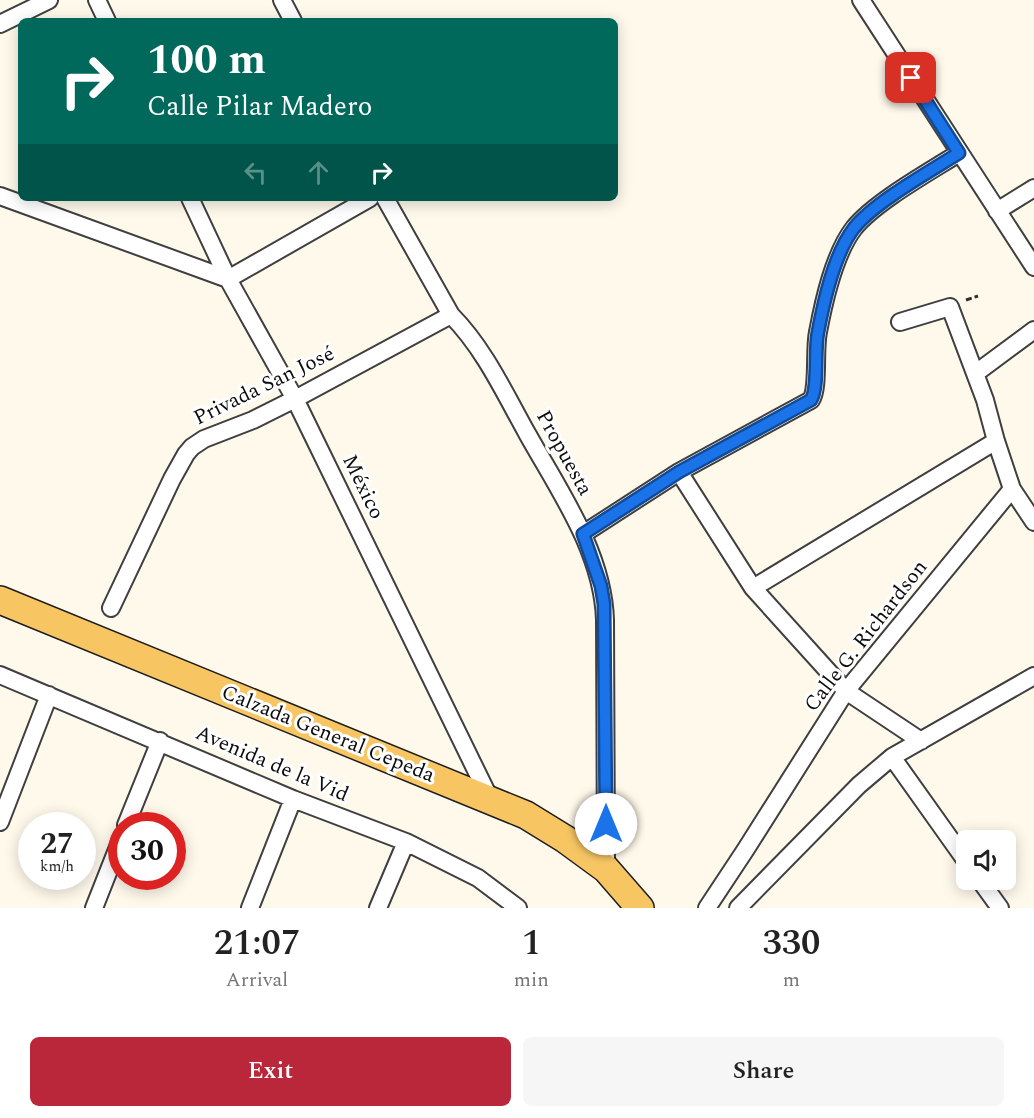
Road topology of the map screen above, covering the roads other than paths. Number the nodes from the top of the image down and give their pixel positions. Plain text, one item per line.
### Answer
1 (97, 0) edge
2 (282, 0) edge
3 (864, 1) edge
4 (43, 2) edge
5 (106, 18) edge
6 (291, 18) edge
7 (0, 24) edge
8 (959, 153) junction
9 (1034, 188) edge
10 (0, 196) edge
11 (191, 201) edge
12 (365, 201) edge
13 (387, 201) edge
14 (997, 212) junction
15 (1034, 267) edge
16 (228, 279) junction
17 (450, 315) junction
18 (900, 322) dead end
19 (1034, 330) edge
20 (976, 373) junction
21 (295, 399) junction
22 (996, 441) junction
23 (679, 472) junction
24 (1012, 489) junction
25 (1034, 522) edge
26 (583, 534) junction
27 (753, 588) junction
28 (0, 600) edge
29 (111, 608) dead end
30 (0, 675) edge
31 (1034, 676) edge
32 (846, 691) junction
33 (49, 695) junction
34 (160, 741) junction
35 (921, 741) junction
36 (892, 757) junction
37 (293, 799) junction
38 (490, 799) junction
39 (131, 812) edge
40 (0, 822) edge
41 (406, 842) junction
42 (956, 847) edge
43 (606, 869) junction
44 (108, 872) edge
45 (987, 890) edge
46 (631, 906) edge
47 (94, 908) edge
48 (250, 908) edge
49 (378, 908) edge
50 (518, 908) edge
51 (706, 908) edge
52 (738, 908) edge
53 (1000, 908) edge

1 - 5 street
2 - 6 street
3 - 8 street
4 - 7 street
8 - 14 street
8 - 23 street
9 - 14 street
10 - 16 street
11 - 16 street, México
12 - 16 street
13 - 17 street, Propuesta
14 - 15 street
16 - 21 street, México
17 - 21 street, Privada San José
17 - 26 street, Propuesta
18 - 20 street
19 - 20 street
20 - 22 street
21 - 29 street, Privada San José
21 - 38 street, México
22 - 24 street
22 - 27 street
23 - 26 street
23 - 27 street
24 - 25 street
24 - 32 street, Calle G. Richardson
26 - 43 street, Propuesta
27 - 32 street
28 - 38 main road, Calzada General Cepeda
30 - 33 street, Avenida de la Vid
31 - 35 street
32 - 35 street
32 - 51 street, Calle G. Richardson
33 - 34 street, Avenida de la Vid
33 - 40 street
34 - 37 street, Avenida de la Vid
34 - 39 street
35 - 36 street
36 - 42 street
36 - 52 street
37 - 41 street, Avenida de la Vid
37 - 48 street
38 - 43 main road, Calzada General Cepeda
41 - 49 street
41 - 50 street, Avenida de la Vid
43 - 46 main road, Calzada General Cepeda
44 - 47 street
45 - 53 street

